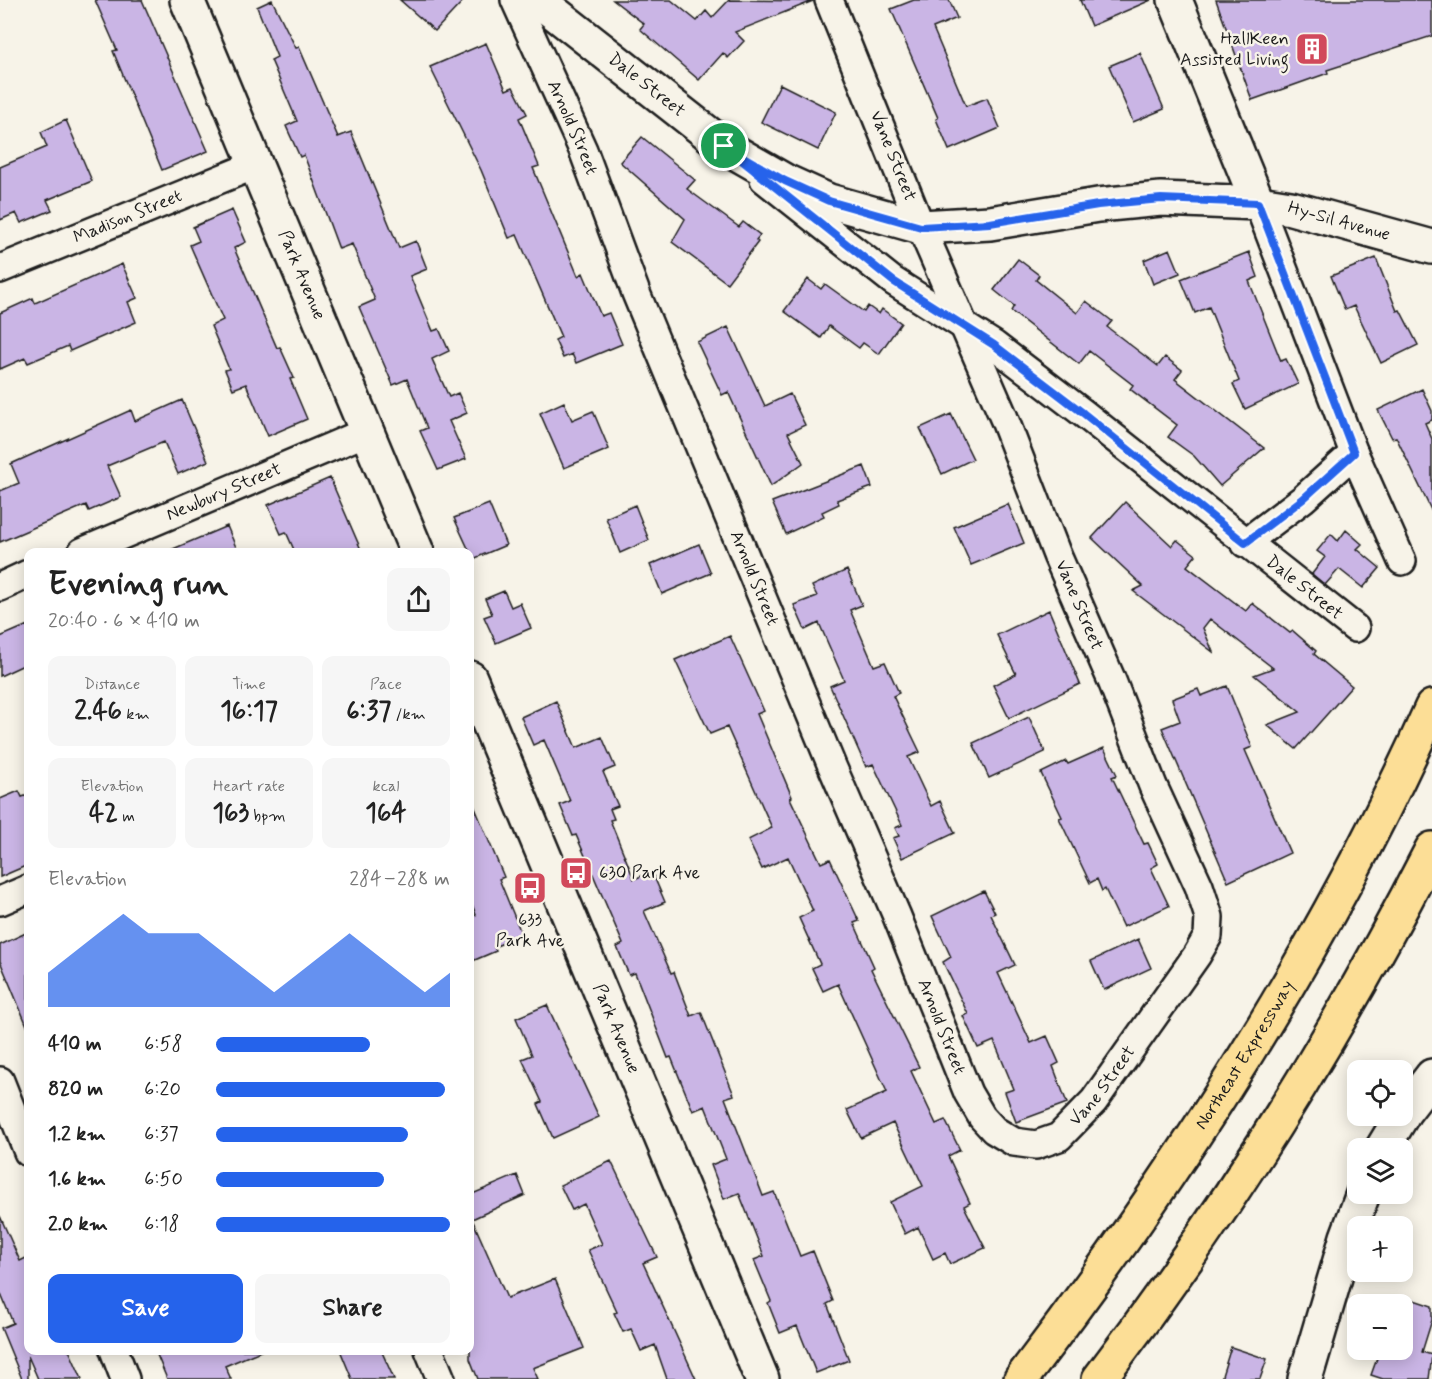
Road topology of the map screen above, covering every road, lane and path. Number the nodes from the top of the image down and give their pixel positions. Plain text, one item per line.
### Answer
1 (187, 0) edge
2 (515, 0) edge
3 (538, 0) edge
4 (829, 0) edge
5 (1175, 0) edge
6 (724, 146) junction
7 (255, 165) junction
8 (1258, 203) junction
9 (921, 227) junction
10 (1432, 247) edge
11 (0, 269) edge
12 (963, 325) junction
13 (366, 432) junction
14 (1354, 453) junction
15 (1245, 543) junction
16 (91, 548) edge
17 (415, 548) edge
18 (1402, 561) dead end
19 (24, 576) edge
20 (0, 587) edge
21 (1355, 628) dead end
22 (474, 698) edge
23 (1432, 707) edge
24 (1432, 849) edge
25 (24, 891) edge
26 (0, 901) edge
27 (1432, 1076) edge
28 (0, 1081) edge
29 (1413, 1101) edge
30 (24, 1142) edge
31 (1014, 1142) joint
32 (1359, 1204) edge
33 (116, 1355) edge
34 (431, 1355) edge
35 (125, 1379) edge
36 (441, 1379) edge
37 (762, 1379) edge
38 (1021, 1379) edge
39 (1099, 1379) edge
40 (1305, 1379) edge

1 - 7 main road, Park Avenue
2 - 31 street, Arnold Street
3 - 6 main road, Dale Street
4 - 9 street, Vane Street
5 - 8 main road
6 - 9 main road, Hy-Sil Avenue
6 - 12 street, Dale Street
7 - 11 street, Madison Street
7 - 13 main road, Park Avenue
8 - 9 main road, Hy-Sil Avenue
8 - 10 main road, Hy-Sil Avenue
8 - 14 street
9 - 12 street, Vane Street
12 - 15 street, Dale Street
12 - 31 street, Vane Street
13 - 16 street, Newbury Street
13 - 17 main road, Park Avenue
14 - 15 street
14 - 18 street
15 - 21 street, Dale Street
19 - 20 street
22 - 37 main road, Park Avenue
23 - 38 highway, Northeast Expressway
24 - 39 highway
25 - 26 street
27 - 29 main road
28 - 30 street
32 - 40 main road
33 - 35 street
34 - 36 street

